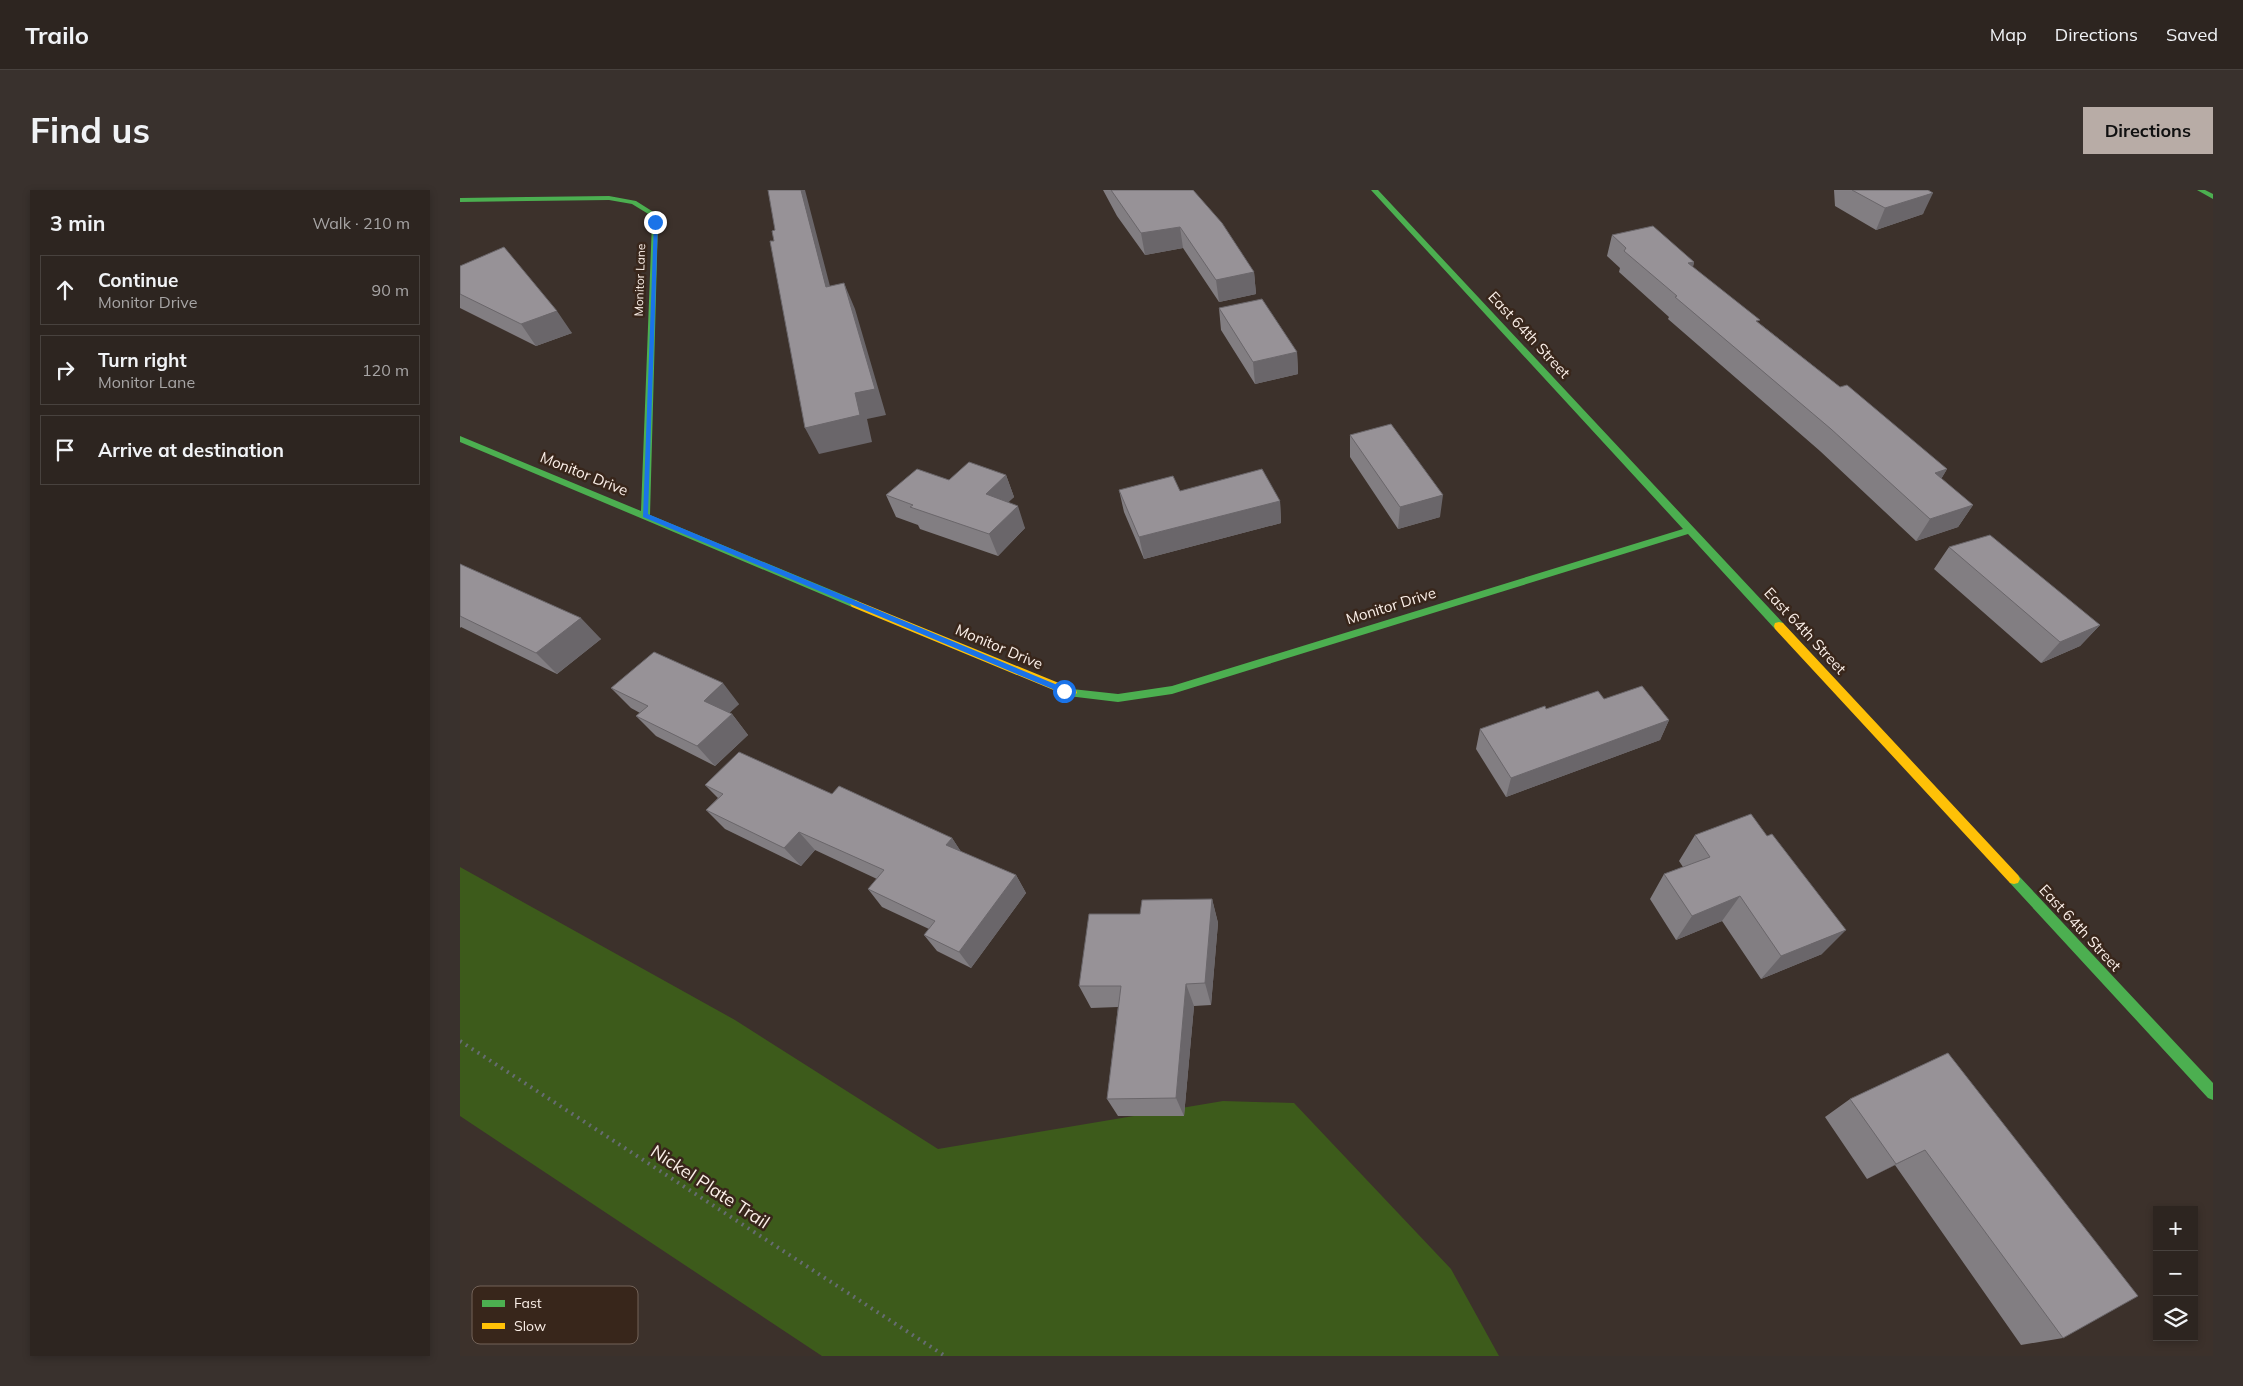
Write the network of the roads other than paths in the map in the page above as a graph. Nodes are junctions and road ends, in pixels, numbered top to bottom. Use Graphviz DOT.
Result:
graph roads {
  1 [pos="1374,190"];
  2 [pos="2200,190"];
  3 [pos="2213,196"];
  4 [pos="460,200"];
  5 [pos="460,439"];
  6 [pos="645,516"];
  7 [pos="1690,530"];
  8 [pos="2213,1093"];
  1 -- 7 [label="street, East 64th Street"];
  2 -- 3 [label="street"];
  4 -- 6 [label="street, Monitor Lane"];
  5 -- 6 [label="street, Monitor Drive"];
  6 -- 7 [label="street, Monitor Drive"];
  7 -- 8 [label="street, East 64th Street"];
}
